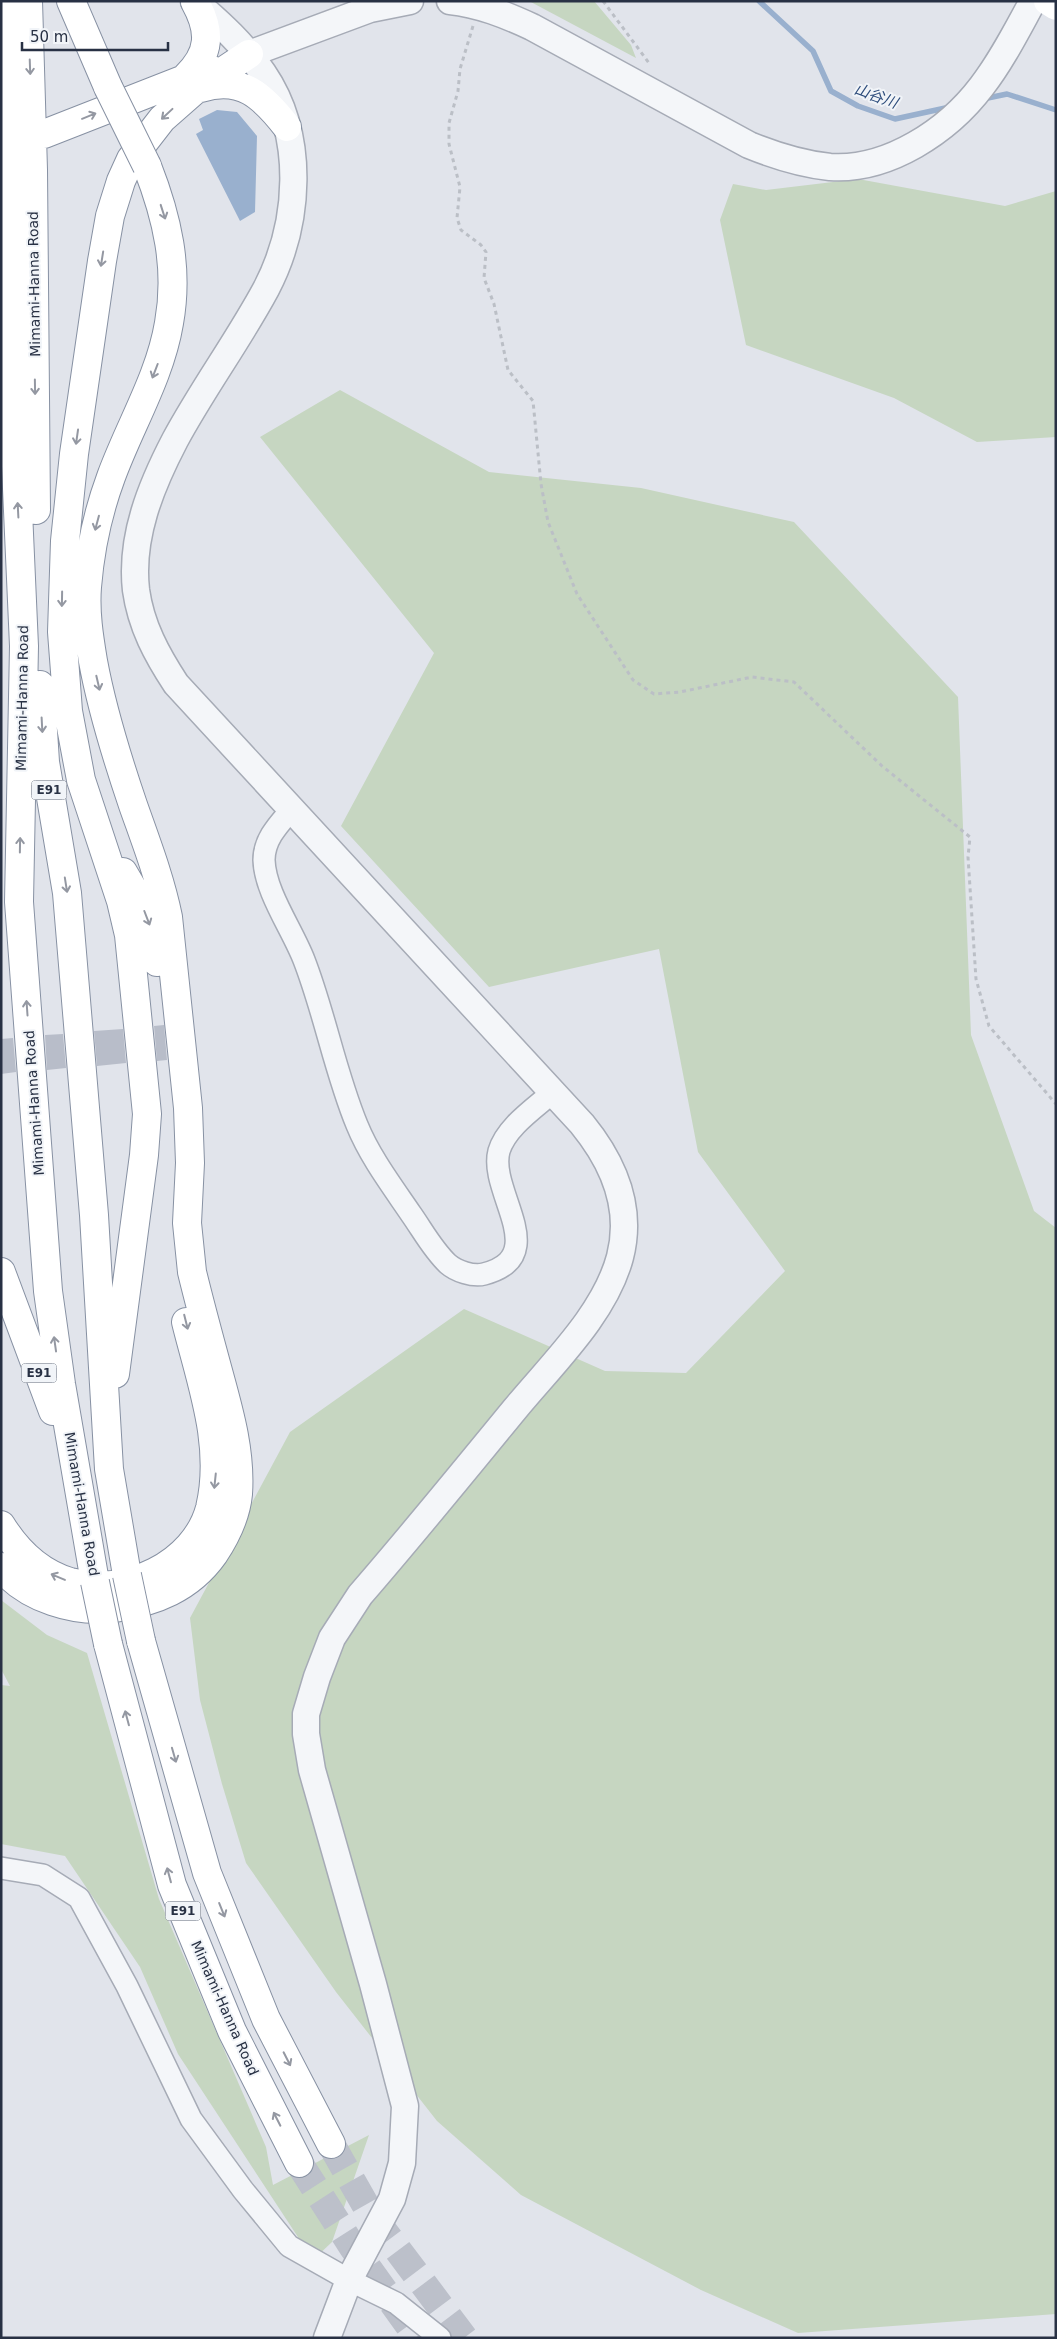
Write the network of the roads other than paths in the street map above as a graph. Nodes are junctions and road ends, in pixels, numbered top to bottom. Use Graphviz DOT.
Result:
graph roads {
  1 [pos="7,1"];
  2 [pos="28,1"];
  3 [pos="72,1"];
  4 [pos="410,1"];
  5 [pos="450,1"];
  6 [pos="1033,1"];
  7 [pos="1048,1"];
  8 [pos="195,2"];
  9 [pos="1056,6"];
  10 [pos="249,54"];
  11 [pos="191,84"];
  12 [pos="287,127"];
  13 [pos="44,134"];
  14 [pos="6,241"];
  15 [pos="1,361"];
  16 [pos="81,780"];
  17 [pos="291,810"];
  18 [pos="553,1092"];
  19 [pos="1,1272"];
  20 [pos="109,1469"];
  21 [pos="77,1475"];
  22 [pos="1,1525"];
  23 [pos="1,1567"];
  24 [pos="1,1868"];
  25 [pos="330,2144"];
  26 [pos="300,2163"];
  27 [pos="349,2280"];
  28 [pos="327,2338"];
  29 [pos="440,2338"];
  1 -- 14 [label="main road, Mimami-Hanna Road / E91"];
  2 -- 20 [label="main road, Mimami-Hanna Road / E91, one-way"];
  3 -- 23 [label="main road, one-way, bridge"];
  4 -- 10 [label="street"];
  5 -- 6 [label="street"];
  7 -- 9 [label="main road"];
  8 -- 10 [label="street"];
  8 -- 11 [label="main road"];
  10 -- 11 [label="main road"];
  10 -- 12 [label="street"];
  11 -- 12 [label="main road"];
  13 -- 11 [label="main road, one-way"];
  11 -- 16 [label="main road, one-way"];
  12 -- 17 [label="street"];
  14 -- 15 [label="main road"];
  21 -- 14 [label="main road, Mimami-Hanna Road / E91, one-way"];
  16 -- 20 [label="main road"];
  16 -- 22 [label="main road, one-way"];
  17 -- 18 [label="street"];
  17 -- 18 [label="street"];
  18 -- 27 [label="street"];
  19 -- 21 [label="main road, E91"];
  20 -- 25 [label="main road, Mimami-Hanna Road / E91, one-way, bridge"];
  26 -- 21 [label="main road, Mimami-Hanna Road / E91, one-way, bridge"];
  24 -- 27 [label="street"];
  27 -- 28 [label="street"];
  27 -- 29 [label="street"];
}
